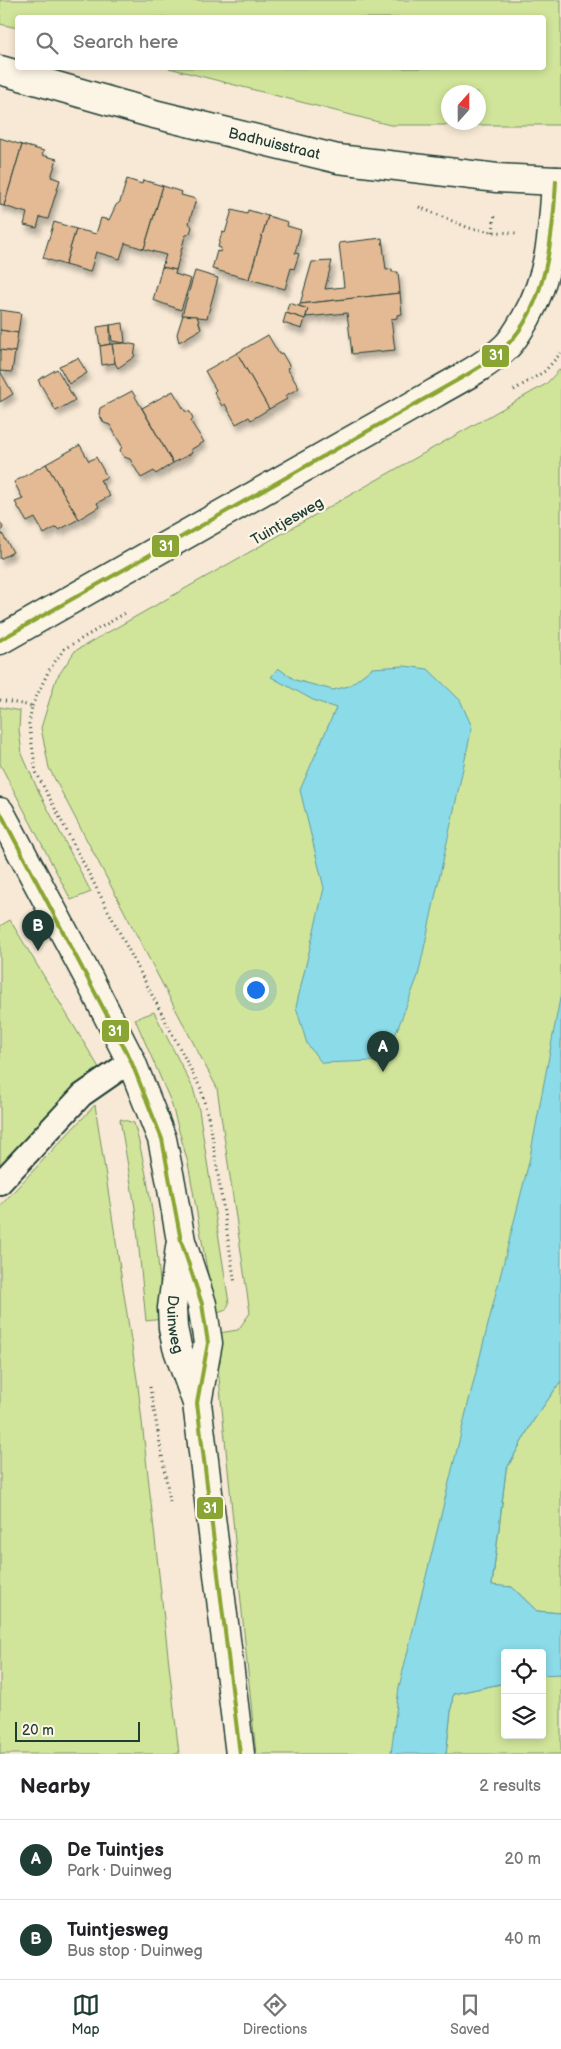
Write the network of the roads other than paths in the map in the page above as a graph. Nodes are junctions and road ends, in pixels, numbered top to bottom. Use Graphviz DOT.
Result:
graph roads {
  1 [pos="0,70"];
  2 [pos="558,181"];
  3 [pos="0,640"];
  4 [pos="0,812"];
  5 [pos="131,1061"];
  6 [pos="0,1182"];
  7 [pos="240,1754"];
  1 -- 2 [label="street, Badhuisstraat"];
  2 -- 3 [label="street"];
  4 -- 5 [label="street, Duinweg"];
  5 -- 6 [label="lane"];
  5 -- 7 [label="street, Duinweg"];
}
